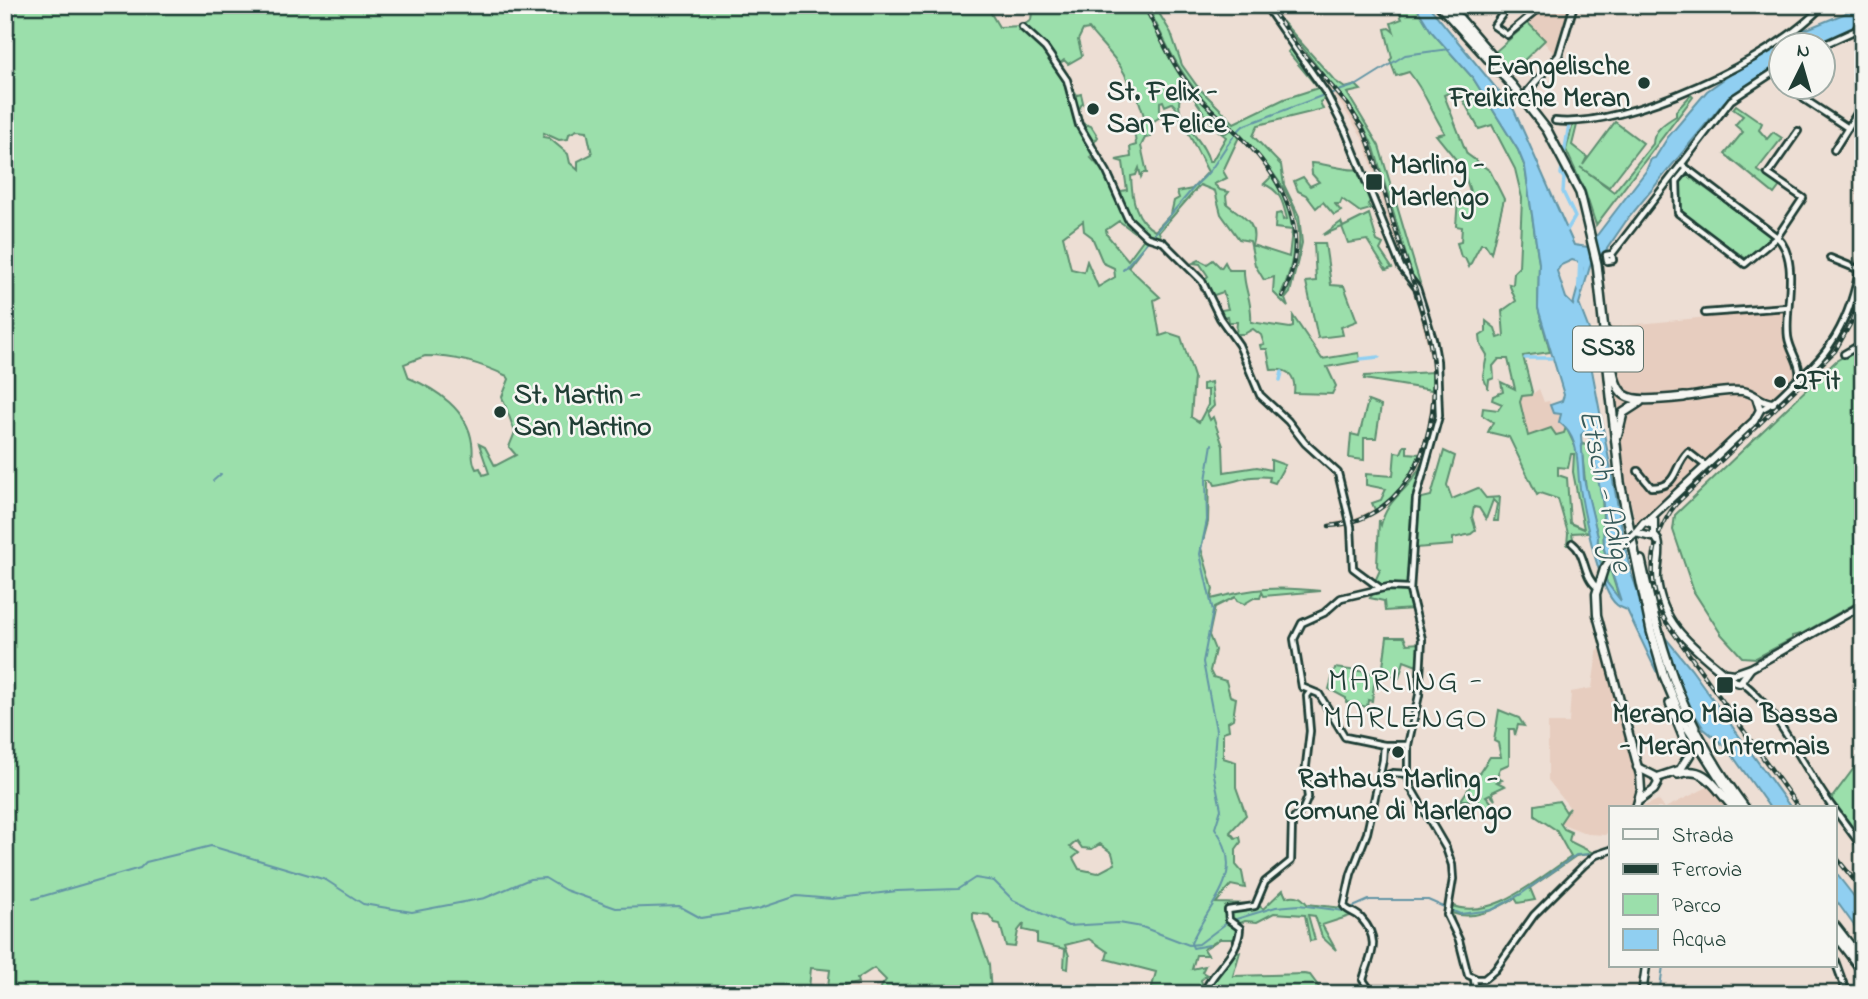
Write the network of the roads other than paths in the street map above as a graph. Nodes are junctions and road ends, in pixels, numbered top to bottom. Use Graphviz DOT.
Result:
graph roads {
  1 [pos="1265,5"];
  2 [pos="1439,5"];
  3 [pos="1448,5"];
  4 [pos="1493,5"];
  5 [pos="1526,5"];
  6 [pos="1543,5"];
  7 [pos="1574,5"];
  8 [pos="1823,5"];
  9 [pos="1860,5"];
  10 [pos="1520,6"];
  11 [pos="1505,7"];
  12 [pos="1863,17"];
  13 [pos="1528,18"];
  14 [pos="1022,27"];
  15 [pos="1860,27"];
  16 [pos="1836,39"];
  17 [pos="1863,54"];
  18 [pos="1766,77"];
  19 [pos="1528,91"];
  20 [pos="1809,102"];
  21 [pos="1863,104"];
  22 [pos="1551,126"];
  23 [pos="1848,128"];
  24 [pos="1798,131"];
  25 [pos="1835,150"];
  26 [pos="1681,164"];
  27 [pos="1686,170"];
  28 [pos="1777,237"];
  29 [pos="1863,245"];
  30 [pos="1612,254"];
  31 [pos="1830,258"];
  32 [pos="1599,263"];
  33 [pos="1861,271"];
  34 [pos="1788,307"];
  35 [pos="1705,313"];
  36 [pos="1606,331"];
  37 [pos="1863,343"];
  38 [pos="1844,354"];
  39 [pos="1810,368"];
  40 [pos="1800,369"];
  41 [pos="1799,379"];
  42 [pos="1684,397"];
  43 [pos="1756,397"];
  44 [pos="1644,401"];
  45 [pos="1773,403"];
  46 [pos="1760,410"];
  47 [pos="1754,421"];
  48 [pos="1618,434"];
  49 [pos="1706,466"];
  50 [pos="1638,471"];
  51 [pos="1647,532"];
  52 [pos="1572,543"];
  53 [pos="1410,588"];
  54 [pos="1598,588"];
  55 [pos="1380,589"];
  56 [pos="1863,606"];
  57 [pos="1664,676"];
  58 [pos="1738,677"];
  59 [pos="1310,692"];
  60 [pos="1384,745"];
  61 [pos="1408,745"];
  62 [pos="1637,767"];
  63 [pos="1408,774"];
  64 [pos="1647,774"];
  65 [pos="1380,778"];
  66 [pos="1657,780"];
  67 [pos="1641,783"];
  68 [pos="1649,792"];
  69 [pos="1637,805"];
  70 [pos="1734,806"];
  71 [pos="1735,806"];
  72 [pos="1744,806"];
  73 [pos="1832,806"];
  74 [pos="1836,812"];
  75 [pos="1863,848"];
  76 [pos="1609,851"];
  77 [pos="1836,927"];
  78 [pos="1836,937"];
  79 [pos="1863,962"];
  80 [pos="1836,964"];
  81 [pos="1646,968"];
  82 [pos="1863,972"];
  83 [pos="1475,979"];
  84 [pos="1203,994"];
  85 [pos="1373,994"];
  86 [pos="1476,994"];
  87 [pos="1642,994"];
  88 [pos="1847,994"];
  1 -- 53 [label="street"];
  2 -- 22 [label="highway, SS38"];
  3 -- 22 [label="highway, SS38"];
  4 -- 11 [label="street"];
  5 -- 10 [label="street"];
  6 -- 13 [label="street"];
  7 -- 19 [label="street"];
  8 -- 22 [label="street"];
  9 -- 12 [label="street"];
  10 -- 11 [label="street"];
  10 -- 13 [label="street"];
  11 -- 13 [label="street"];
  14 -- 55 [label="street, bridge"];
  15 -- 16 [label="street"];
  15 -- 17 [label="street"];
  18 -- 26 [label="street"];
  20 -- 23 [label="street"];
  21 -- 23 [label="street"];
  22 -- 32 [label="highway, SS38"];
  22 -- 32 [label="highway, SS38"];
  23 -- 25 [label="street"];
  24 -- 28 [label="street"];
  26 -- 27 [label="street"];
  26 -- 30 [label="street"];
  27 -- 28 [label="street"];
  27 -- 28 [label="street"];
  28 -- 34 [label="street"];
  29 -- 33 [label="street"];
  31 -- 33 [label="street"];
  32 -- 36 [label="highway, SS38"];
  32 -- 57 [label="highway, SS38"];
  33 -- 39 [label="street"];
  34 -- 35 [label="street"];
  34 -- 40 [label="street"];
  36 -- 44 [label="highway"];
  36 -- 48 [label="highway, SS38"];
  37 -- 38 [label="street"];
  39 -- 40 [label="street"];
  39 -- 41 [label="street"];
  40 -- 41 [label="street"];
  41 -- 45 [label="street"];
  42 -- 43 [label="main road"];
  42 -- 44 [label="highway"];
  43 -- 45 [label="main road"];
  43 -- 46 [label="main road"];
  44 -- 48 [label="highway"];
  45 -- 46 [label="street"];
  45 -- 47 [label="main road"];
  46 -- 47 [label="main road"];
  47 -- 49 [label="main road"];
  48 -- 72 [label="highway, SS38"];
  49 -- 50 [label="street"];
  49 -- 51 [label="main road"];
  51 -- 54 [label="main road, bridge"];
  51 -- 58 [label="main road"];
  52 -- 54 [label="street"];
  53 -- 55 [label="street"];
  53 -- 61 [label="street"];
  54 -- 62 [label="main road"];
  55 -- 59 [label="street"];
  56 -- 58 [label="main road"];
  57 -- 66 [label="highway"];
  57 -- 71 [label="highway, SS38"];
  58 -- 73 [label="street"];
  59 -- 60 [label="street"];
  59 -- 84 [label="street"];
  60 -- 61 [label="street"];
  60 -- 65 [label="street"];
  61 -- 63 [label="street"];
  62 -- 64 [label="main road"];
  62 -- 67 [label="main road"];
  63 -- 65 [label="street"];
  63 -- 83 [label="street"];
  64 -- 66 [label="main road"];
  64 -- 67 [label="main road"];
  65 -- 85 [label="street"];
  66 -- 68 [label="main road"];
  66 -- 70 [label="highway"];
  67 -- 68 [label="main road"];
  67 -- 69 [label="main road"];
  68 -- 69 [label="main road"];
  74 -- 75 [label="street"];
  76 -- 83 [label="street"];
  77 -- 79 [label="highway"];
  78 -- 82 [label="highway"];
  80 -- 88 [label="street"];
  81 -- 87 [label="main road"];
  83 -- 86 [label="street"];
}
